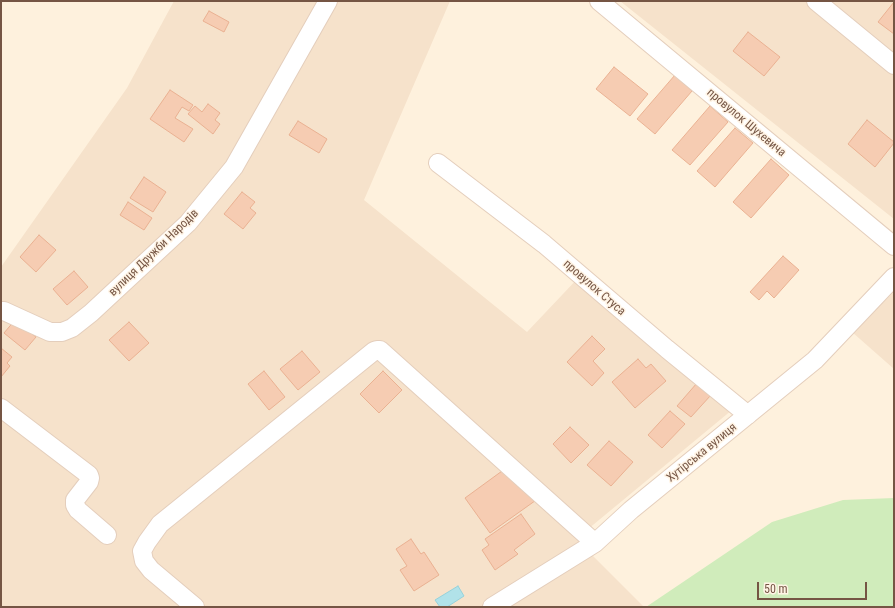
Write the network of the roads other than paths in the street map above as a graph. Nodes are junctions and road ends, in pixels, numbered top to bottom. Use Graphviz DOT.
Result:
graph roads {
  1 [pos="328,1"];
  2 [pos="599,1"];
  3 [pos="816,1"];
  4 [pos="894,64"];
  5 [pos="438,163"];
  6 [pos="894,246"];
  7 [pos="894,276"];
  8 [pos="1,311"];
  9 [pos="1,408"];
  10 [pos="748,415"];
  11 [pos="107,535"];
  12 [pos="595,542"];
  13 [pos="195,607"];
  14 [pos="492,607"];
  1 -- 8 [label="street, вулиця Дружби Народів"];
  2 -- 6 [label="street, провулок Шухевича"];
  3 -- 4 [label="street"];
  5 -- 10 [label="street, провулок Стуса"];
  7 -- 10 [label="street, Хутірська вулиця"];
  9 -- 11 [label="street"];
  10 -- 12 [label="street, Хутірська вулиця"];
  12 -- 13 [label="street"];
  12 -- 14 [label="street, Хутірська вулиця"];
}
